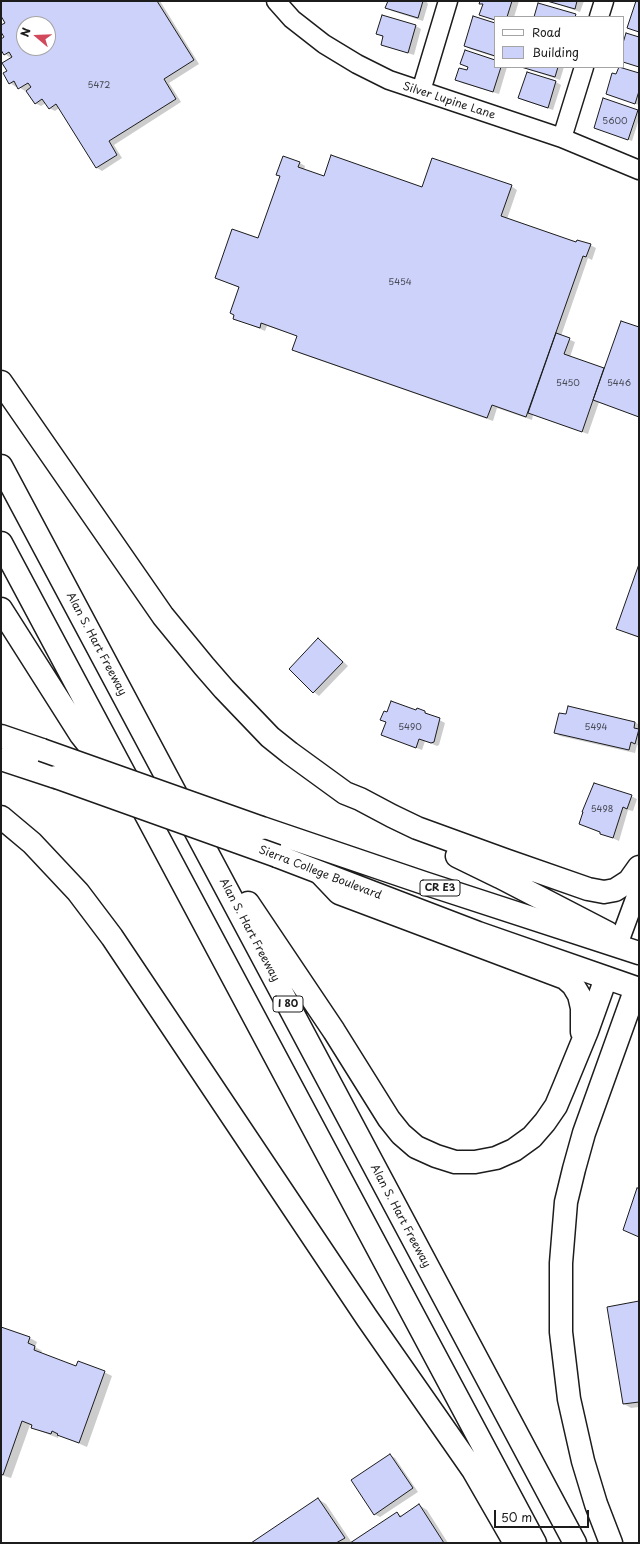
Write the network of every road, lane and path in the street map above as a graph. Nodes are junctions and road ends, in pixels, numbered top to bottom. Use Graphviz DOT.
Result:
graph roads {
  1 [pos="276,1"];
  2 [pos="448,1"];
  3 [pos="604,1"];
  4 [pos="599,16"];
  5 [pos="584,68"];
  6 [pos="421,91"];
  7 [pos="562,138"];
  8 [pos="639,170"];
  9 [pos="1,382"];
  10 [pos="1,466"];
  11 [pos="1,543"];
  12 [pos="1,609"];
  13 [pos="1,736"];
  14 [pos="1,759"];
  15 [pos="345,793"];
  16 [pos="179,799"];
  17 [pos="1,817"];
  18 [pos="152,826"];
  19 [pos="639,867"];
  20 [pos="320,873"];
  21 [pos="639,888"];
  22 [pos="618,946"];
  23 [pos="639,952"];
  24 [pos="606,978"];
  25 [pos="638,986"];
  26 [pos="581,1047"];
  27 [pos="515,1543"];
  28 [pos="535,1543"];
  29 [pos="574,1543"];
  30 [pos="611,1543"];
  1 -- 6 [label="street, Silver Lupine Lane"];
  2 -- 6 [label="street"];
  3 -- 4 [label="street"];
  5 -- 7 [label="street"];
  6 -- 7 [label="street, Silver Lupine Lane"];
  7 -- 8 [label="street, Silver Lupine Lane"];
  9 -- 15 [label="main road"];
  10 -- 16 [label="main road, Alan S. Hart Freeway / I 80"];
  11 -- 18 [label="main road"];
  12 -- 18 [label="main road"];
  13 -- 22 [label="main road, Sierra College Boulevard / CR E3, bridge"];
  14 -- 20 [label="main road, Sierra College Boulevard / CR E3, bridge"];
  15 -- 19 [label="main road"];
  15 -- 22 [label="main road"];
  16 -- 26 [label="main road"];
  16 -- 29 [label="main road, Alan S. Hart Freeway / I 80"];
  17 -- 27 [label="main road"];
  18 -- 28 [label="main road"];
  20 -- 24 [label="main road, Sierra College Boulevard / CR E3"];
  20 -- 26 [label="main road"];
  21 -- 22 [label="street"];
  22 -- 23 [label="main road, Sierra College Boulevard / CR E3"];
  22 -- 24 [label="main road"];
  24 -- 25 [label="main road, Sierra College Boulevard / CR E3"];
  24 -- 26 [label="main road"];
  25 -- 30 [label="main road"];
}
